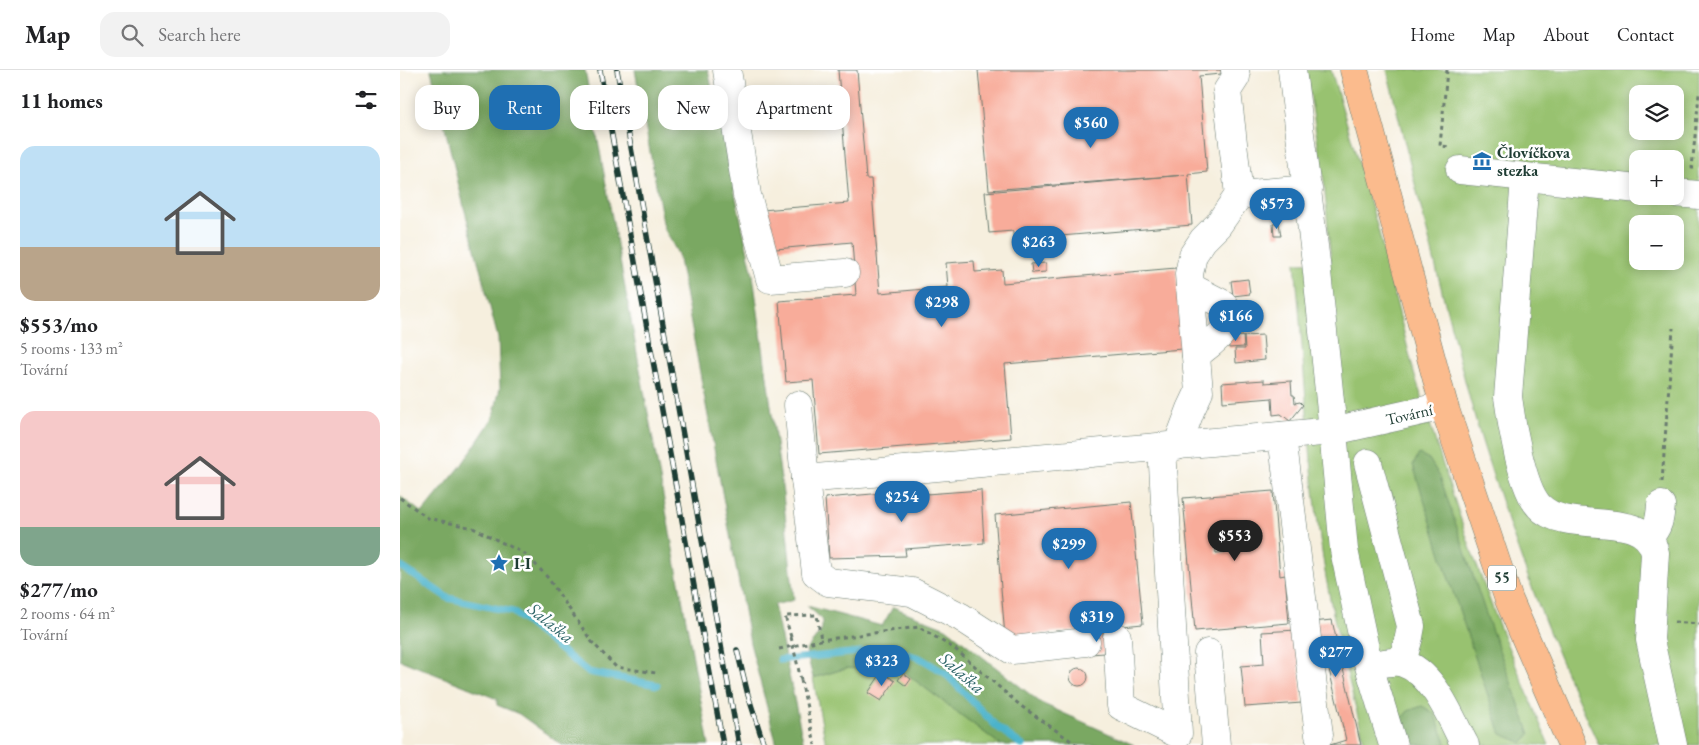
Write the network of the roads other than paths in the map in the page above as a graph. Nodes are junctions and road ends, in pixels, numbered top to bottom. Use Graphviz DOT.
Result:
graph roads {
  1 [pos="727,70"];
  2 [pos="1235,70"];
  3 [pos="1292,70"];
  4 [pos="1354,70"];
  5 [pos="1458,159"];
  6 [pos="1526,178"];
  7 [pos="1629,188"];
  8 [pos="1308,189"];
  9 [pos="1684,194"];
  10 [pos="1239,195"];
  11 [pos="1699,195"];
  12 [pos="845,272"];
  13 [pos="798,405"];
  14 [pos="1444,406"];
  15 [pos="1333,431"];
  16 [pos="1282,436"];
  17 [pos="1170,446"];
  18 [pos="1368,463"];
  19 [pos="805,479"];
  20 [pos="1661,505"];
  21 [pos="1649,537"];
  22 [pos="1117,637"];
  23 [pos="1086,642"];
  24 [pos="1208,653"];
  25 [pos="1402,662"];
  26 [pos="1368,663"];
  27 [pos="1319,735"];
  28 [pos="1190,739"];
  29 [pos="1216,745"];
  30 [pos="1393,745"];
  31 [pos="1465,745"];
  32 [pos="1572,745"];
  33 [pos="1673,745"];
  1 -- 12 [label="street"];
  2 -- 10 [label="street"];
  3 -- 8 [label="street"];
  4 -- 14 [label="main road, 55"];
  5 -- 6 [label="street"];
  6 -- 7 [label="street"];
  6 -- 21 [label="street"];
  8 -- 10 [label="street"];
  8 -- 15 [label="street"];
  9 -- 11 [label="street"];
  10 -- 17 [label="street"];
  13 -- 19 [label="street"];
  14 -- 15 [label="street, Tovární"];
  14 -- 32 [label="main road, Tovární / 55"];
  15 -- 16 [label="street, Tovární"];
  15 -- 26 [label="street"];
  16 -- 17 [label="street, Tovární"];
  16 -- 27 [label="street"];
  17 -- 19 [label="street, Tovární"];
  17 -- 28 [label="street"];
  18 -- 25 [label="street"];
  19 -- 23 [label="street"];
  20 -- 21 [label="street"];
  21 -- 33 [label="street"];
  22 -- 28 [label="street"];
  24 -- 29 [label="street"];
  25 -- 26 [label="street"];
  25 -- 31 [label="street"];
  26 -- 30 [label="street"];
}
